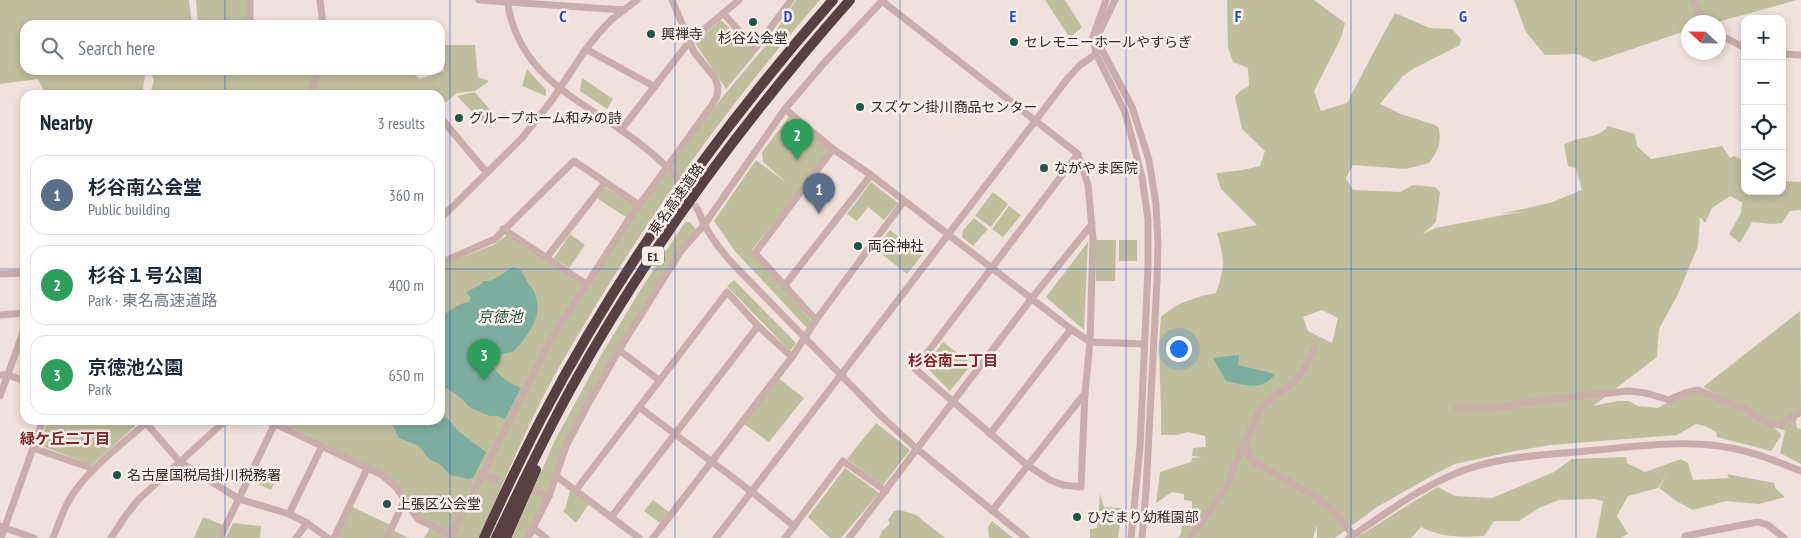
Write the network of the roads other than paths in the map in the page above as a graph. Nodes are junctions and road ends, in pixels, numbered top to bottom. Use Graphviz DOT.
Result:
graph roads {
  1 [pos="250,0"];
  2 [pos="320,0"];
  3 [pos="479,0"];
  4 [pos="637,0"];
  5 [pos="672,0"];
  6 [pos="739,0"];
  7 [pos="791,0"];
  8 [pos="833,0"];
  9 [pos="850,0"];
  10 [pos="1106,0"];
  11 [pos="1115,0"];
  12 [pos="1692,0"];
  13 [pos="507,1"];
  14 [pos="882,1"];
  15 [pos="624,10"];
  16 [pos="724,14"];
  17 [pos="1702,15"];
  18 [pos="250,20"];
  19 [pos="323,20"];
  20 [pos="1726,38"];
  21 [pos="689,42"];
  22 [pos="1741,46"];
  23 [pos="586,49"];
  24 [pos="1096,54"];
  25 [pos="1786,54"];
  26 [pos="1801,55"];
  27 [pos="316,75"];
  28 [pos="654,87"];
  29 [pos="560,89"];
  30 [pos="311,90"];
  31 [pos="785,109"];
  32 [pos="1035,120"];
  33 [pos="445,123"];
  34 [pos="621,130"];
  35 [pos="833,149"];
  36 [pos="1078,154"];
  37 [pos="668,167"];
  38 [pos="487,173"];
  39 [pos="871,175"];
  40 [pos="679,179"];
  41 [pos="605,183"];
  42 [pos="904,201"];
  43 [pos="639,205"];
  44 [pos="698,210"];
  45 [pos="445,214"];
  46 [pos="1092,224"];
  47 [pos="704,225"];
  48 [pos="503,229"];
  49 [pos="948,234"];
  50 [pos="547,257"];
  51 [pos="445,261"];
  52 [pos="992,268"];
  53 [pos="20,273"];
  54 [pos="0,274"];
  55 [pos="586,284"];
  56 [pos="785,285"];
  57 [pos="1032,298"];
  58 [pos="20,313"];
  59 [pos="0,315"];
  60 [pos="816,320"];
  61 [pos="758,326"];
  62 [pos="1071,329"];
  63 [pos="805,337"];
  64 [pos="20,338"];
  65 [pos="1090,342"];
  66 [pos="1144,344"];
  67 [pos="1315,348"];
  68 [pos="619,350"];
  69 [pos="792,358"];
  70 [pos="4,375"];
  71 [pos="841,376"];
  72 [pos="20,379"];
  73 [pos="659,380"];
  74 [pos="575,382"];
  75 [pos="1085,392"];
  76 [pos="0,396"];
  77 [pos="952,402"];
  78 [pos="639,407"];
  79 [pos="1457,408"];
  80 [pos="1801,412"];
  81 [pos="41,425"];
  82 [pos="144,425"];
  83 [pos="149,425"];
  84 [pos="221,425"];
  85 [pos="274,425"];
  86 [pos="281,425"];
  87 [pos="990,434"];
  88 [pos="675,435"];
  89 [pos="1244,443"];
  90 [pos="322,446"];
  91 [pos="33,448"];
  92 [pos="917,449"];
  93 [pos="180,462"];
  94 [pos="711,462"];
  95 [pos="1027,465"];
  96 [pos="368,468"];
  97 [pos="94,469"];
  98 [pos="1801,471"];
  99 [pos="482,474"];
  100 [pos="556,476"];
  101 [pos="497,479"];
  102 [pos="576,490"];
  103 [pos="533,491"];
  104 [pos="752,492"];
  105 [pos="886,492"];
  106 [pos="549,496"];
  107 [pos="240,499"];
  108 [pos="404,501"];
  109 [pos="992,511"];
  110 [pos="289,514"];
  111 [pos="612,516"];
  112 [pos="307,523"];
  113 [pos="794,526"];
  114 [pos="2,527"];
  115 [pos="533,528"];
  116 [pos="451,537"];
  117 [pos="1351,537"];
  118 [pos="1,538"];
  119 [pos="34,538"];
  120 [pos="53,538"];
  121 [pos="111,538"];
  122 [pos="220,538"];
  123 [pos="296,538"];
  124 [pos="328,538"];
  125 [pos="334,538"];
  126 [pos="387,538"];
  127 [pos="484,538"];
  128 [pos="496,538"];
  129 [pos="506,538"];
  130 [pos="528,538"];
  131 [pos="546,538"];
  132 [pos="639,538"];
  133 [pos="653,538"];
  134 [pos="716,538"];
  135 [pos="785,538"];
  136 [pos="849,538"];
  137 [pos="1026,538"];
  138 [pos="1131,538"];
  139 [pos="1142,538"];
  140 [pos="1190,538"];
  141 [pos="1686,538"];
  142 [pos="1784,538"];
  1 -- 18 [label="street"];
  2 -- 19 [label="street"];
  3 -- 13 [label="street"];
  4 -- 15 [label="street"];
  5 -- 21 [label="street"];
  6 -- 16 [label="street"];
  7 -- 16 [label="street"];
  8 -- 127 [label="highway, 東名高速道路 / E1"];
  9 -- 74 [label="highway, 東名高速道路 / E1"];
  10 -- 24 [label="street"];
  11 -- 139 [label="street"];
  12 -- 17 [label="street"];
  13 -- 15 [label="street"];
  13 -- 29 [label="street"];
  14 -- 31 [label="street"];
  14 -- 32 [label="street"];
  15 -- 23 [label="street"];
  16 -- 21 [label="street"];
  20 -- 22 [label="street"];
  21 -- 28 [label="street"];
  21 -- 37 [label="street"];
  23 -- 28 [label="street"];
  23 -- 29 [label="street"];
  24 -- 32 [label="street"];
  24 -- 66 [label="street"];
  25 -- 26 [label="street"];
  27 -- 30 [label="street"];
  28 -- 34 [label="street"];
  29 -- 34 [label="street"];
  29 -- 38 [label="street"];
  31 -- 35 [label="street"];
  31 -- 47 [label="street"];
  32 -- 36 [label="street"];
  32 -- 49 [label="street"];
  33 -- 38 [label="street"];
  34 -- 37 [label="street"];
  35 -- 39 [label="street"];
  35 -- 56 [label="street"];
  36 -- 46 [label="street"];
  36 -- 52 [label="street"];
  37 -- 40 [label="street"];
  37 -- 43 [label="street"];
  38 -- 45 [label="street"];
  39 -- 42 [label="street"];
  39 -- 56 [label="street"];
  41 -- 43 [label="street"];
  41 -- 48 [label="street"];
  41 -- 50 [label="street"];
  42 -- 49 [label="street"];
  42 -- 60 [label="street"];
  43 -- 55 [label="street"];
  44 -- 47 [label="street"];
  46 -- 57 [label="street"];
  46 -- 65 [label="street"];
  47 -- 63 [label="street"];
  47 -- 68 [label="street"];
  48 -- 50 [label="street"];
  48 -- 51 [label="street"];
  49 -- 52 [label="street"];
  49 -- 71 [label="street"];
  50 -- 55 [label="street"];
  52 -- 57 [label="street"];
  52 -- 77 [label="street"];
  53 -- 54 [label="street"];
  55 -- 99 [label="street"];
  56 -- 60 [label="street"];
  57 -- 62 [label="street"];
  57 -- 77 [label="street"];
  58 -- 59 [label="street"];
  60 -- 63 [label="street"];
  61 -- 69 [label="street"];
  61 -- 73 [label="street"];
  61 -- 88 [label="street"];
  62 -- 65 [label="street"];
  62 -- 87 [label="street"];
  63 -- 69 [label="street"];
  63 -- 71 [label="street"];
  64 -- 70 [label="street"];
  65 -- 66 [label="street"];
  65 -- 75 [label="street"];
  66 -- 138 [label="street"];
  67 -- 89 [label="street"];
  68 -- 73 [label="street"];
  68 -- 100 [label="street"];
  69 -- 94 [label="street"];
  70 -- 72 [label="street"];
  70 -- 76 [label="street"];
  71 -- 92 [label="street"];
  71 -- 104 [label="street"];
  73 -- 78 [label="street"];
  74 -- 128 [label="highway, 東名高速道路 / E1"];
  74 -- 129 [label="highway"];
  75 -- 95 [label="street"];
  75 -- 95 [label="street"];
  77 -- 87 [label="street"];
  77 -- 92 [label="street"];
  78 -- 88 [label="street"];
  78 -- 102 [label="street"];
  79 -- 80 [label="street"];
  81 -- 91 [label="street"];
  82 -- 97 [label="street"];
  83 -- 93 [label="street"];
  84 -- 93 [label="street"];
  85 -- 107 [label="street"];
  86 -- 90 [label="street"];
  87 -- 95 [label="street"];
  88 -- 94 [label="street"];
  88 -- 111 [label="street"];
  89 -- 117 [label="street"];
  89 -- 140 [label="street"];
  90 -- 96 [label="street"];
  90 -- 110 [label="street"];
  91 -- 97 [label="street"];
  91 -- 114 [label="street"];
  92 -- 105 [label="street"];
  92 -- 109 [label="street"];
  93 -- 107 [label="street"];
  93 -- 121 [label="street"];
  94 -- 104 [label="street"];
  94 -- 133 [label="street"];
  95 -- 109 [label="street"];
  96 -- 108 [label="street"];
  96 -- 125 [label="street"];
  97 -- 120 [label="street"];
  98 -- 117 [label="street"];
  99 -- 101 [label="street"];
  99 -- 116 [label="street"];
  100 -- 102 [label="street"];
  100 -- 106 [label="street"];
  102 -- 111 [label="street"];
  103 -- 106 [label="street"];
  104 -- 113 [label="street"];
  104 -- 134 [label="street"];
  105 -- 113 [label="street"];
  105 -- 136 [label="street"];
  106 -- 115 [label="street"];
  107 -- 110 [label="street"];
  107 -- 122 [label="street"];
  108 -- 116 [label="street"];
  108 -- 126 [label="street"];
  109 -- 137 [label="street"];
  110 -- 112 [label="street"];
  111 -- 132 [label="street"];
  112 -- 123 [label="street"];
  112 -- 124 [label="street"];
  113 -- 135 [label="street"];
  114 -- 118 [label="street"];
  114 -- 119 [label="street"];
  115 -- 130 [label="street"];
  115 -- 131 [label="street"];
  141 -- 142 [label="street"];
}
